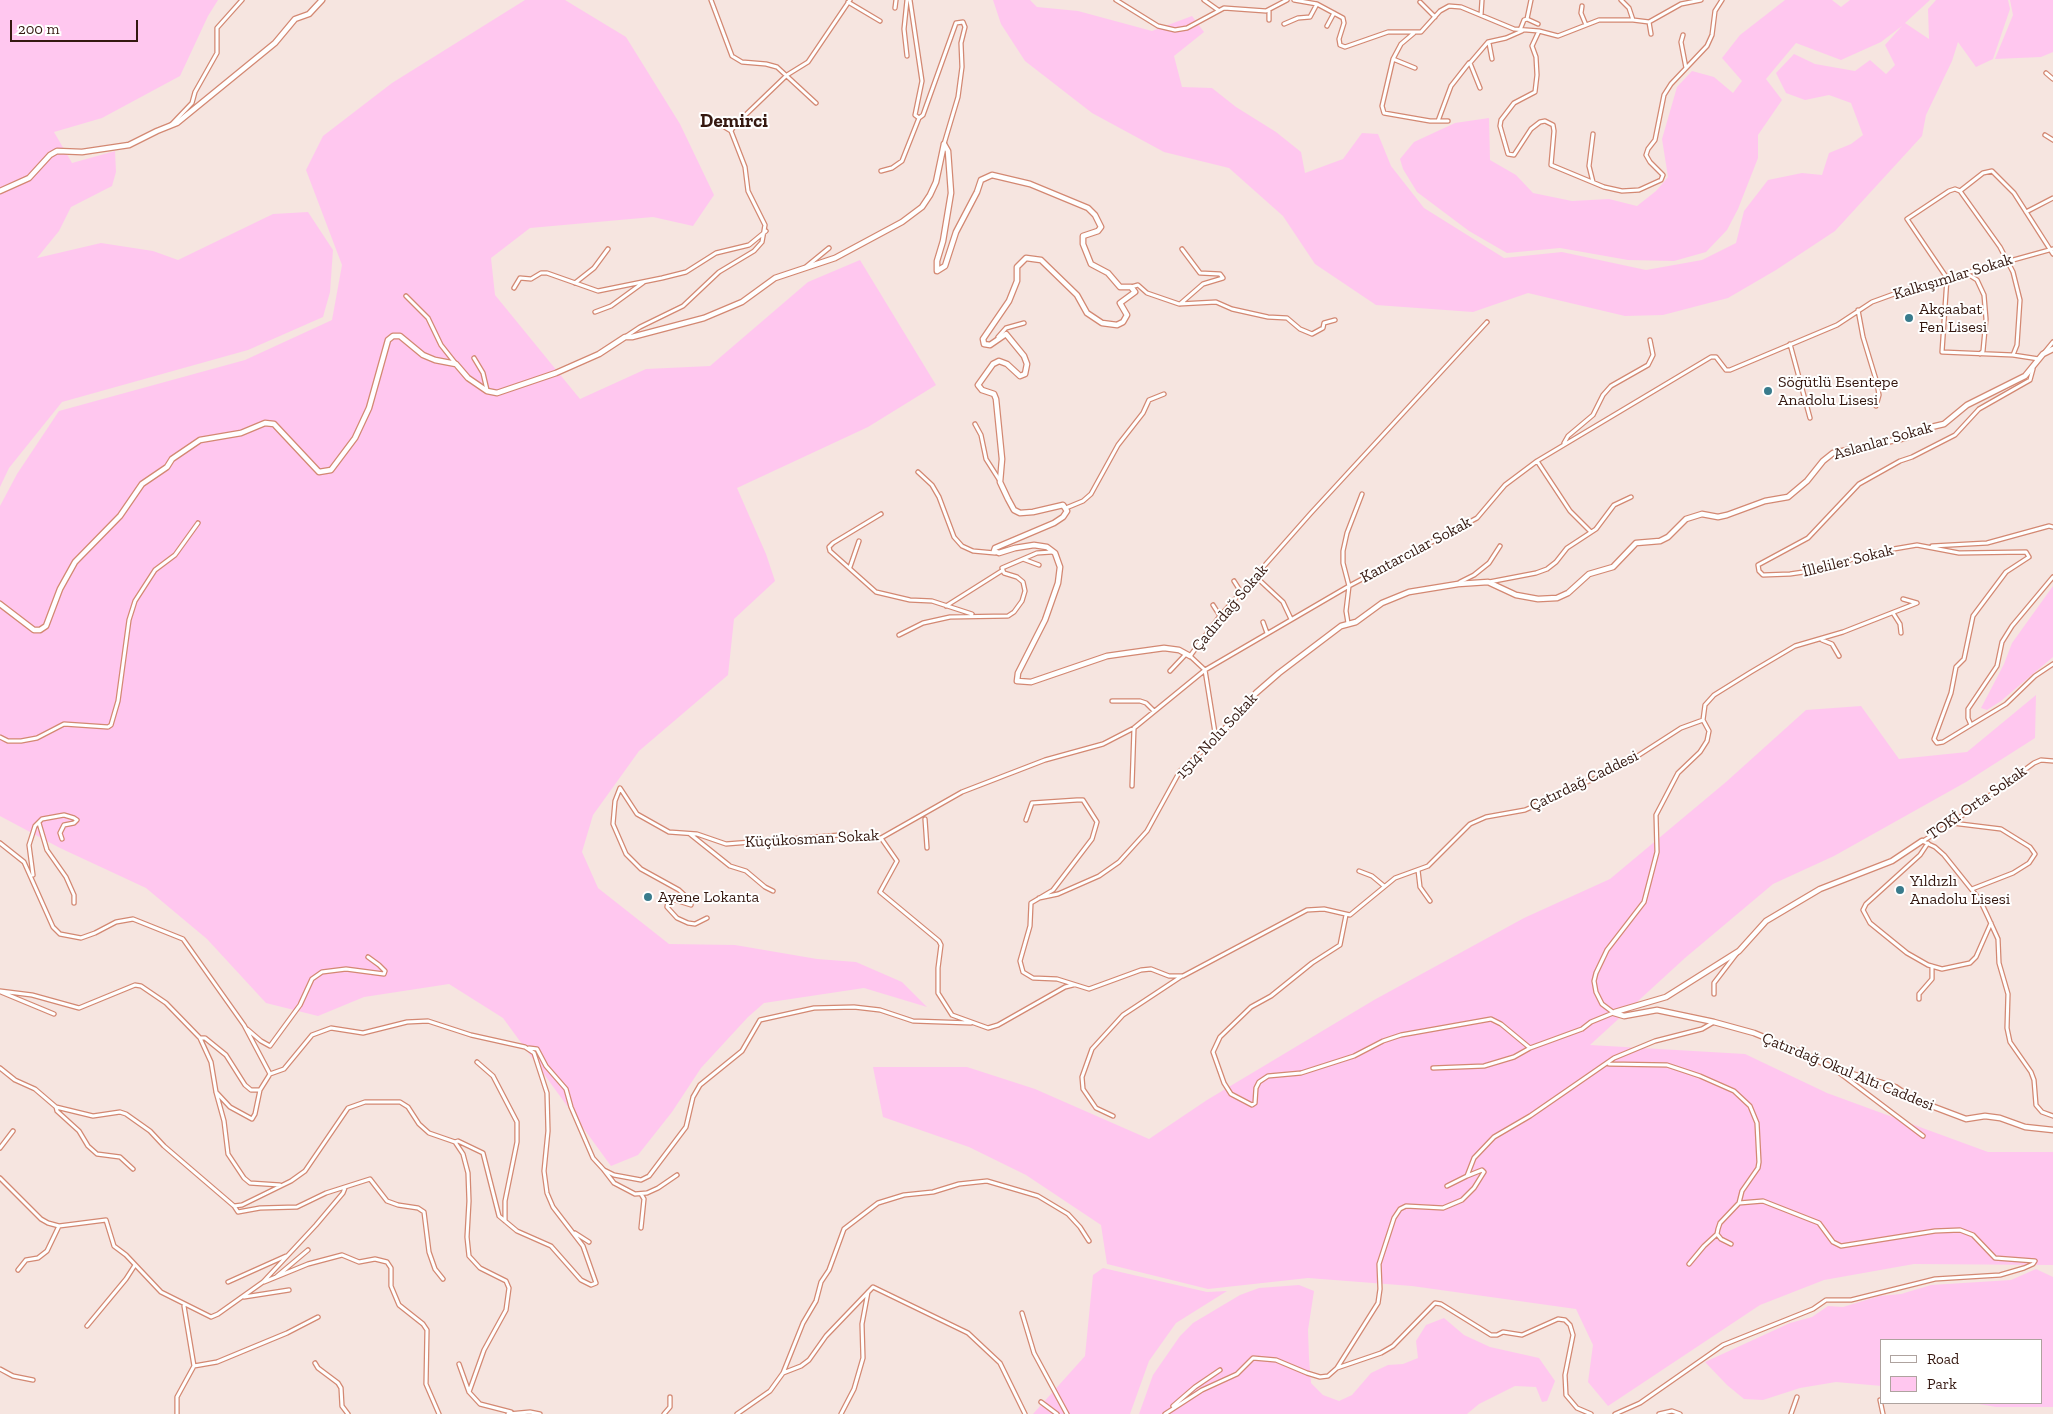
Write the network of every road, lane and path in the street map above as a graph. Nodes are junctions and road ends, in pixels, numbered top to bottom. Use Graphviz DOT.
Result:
graph roads {
  1 [pos="242,0"];
  2 [pos="322,0"];
  3 [pos="711,0"];
  4 [pos="896,0"];
  5 [pos="908,0"];
  6 [pos="1116,0"];
  7 [pos="1204,0"];
  8 [pos="1287,0"];
  9 [pos="1294,0"];
  10 [pos="1482,0"];
  11 [pos="1531,0"];
  12 [pos="1621,0"];
  13 [pos="1701,0"];
  14 [pos="1722,0"];
  15 [pos="849,1"];
  16 [pos="1686,1"];
  17 [pos="1420,2"];
  18 [pos="1317,4"];
  19 [pos="1582,6"];
  20 [pos="895,8"];
  21 [pos="1218,10"];
  22 [pos="1270,11"];
  23 [pos="1334,13"];
  24 [pos="1481,15"];
  25 [pos="1435,17"];
  26 [pos="1527,19"];
  27 [pos="1269,20"];
  28 [pos="1633,20"];
  29 [pos="880,21"];
  30 [pos="1649,22"];
  31 [pos="1284,24"];
  32 [pos="1538,24"];
  33 [pos="1586,24"];
  34 [pos="1327,26"];
  35 [pos="1521,30"];
  36 [pos="1539,31"];
  37 [pos="1414,33"];
  38 [pos="1651,34"];
  39 [pos="1684,35"];
  40 [pos="1488,42"];
  41 [pos="906,56"];
  42 [pos="1393,59"];
  43 [pos="1492,59"];
  44 [pos="1470,63"];
  45 [pos="1416,68"];
  46 [pos="1686,68"];
  47 [pos="2046,73"];
  48 [pos="787,75"];
  49 [pos="2053,79"];
  50 [pos="1480,88"];
  51 [pos="816,103"];
  52 [pos="919,118"];
  53 [pos="1438,121"];
  54 [pos="1448,121"];
  55 [pos="716,122"];
  56 [pos="169,127"];
  57 [pos="731,131"];
  58 [pos="1593,134"];
  59 [pos="2045,135"];
  60 [pos="2053,140"];
  61 [pos="944,144"];
  62 [pos="881,171"];
  63 [pos="1593,182"];
  64 [pos="0,191"];
  65 [pos="1960,191"];
  66 [pos="2053,198"];
  67 [pos="2026,212"];
  68 [pos="766,231"];
  69 [pos="608,248"];
  70 [pos="829,248"];
  71 [pos="1182,249"];
  72 [pos="2052,249"];
  73 [pos="2053,254"];
  74 [pos="2008,260"];
  75 [pos="806,267"];
  76 [pos="1965,273"];
  77 [pos="1947,278"];
  78 [pos="644,282"];
  79 [pos="575,283"];
  80 [pos="1131,287"];
  81 [pos="514,288"];
  82 [pos="406,296"];
  83 [pos="1179,304"];
  84 [pos="1858,310"];
  85 [pos="595,312"];
  86 [pos="1335,320"];
  87 [pos="1024,322"];
  88 [pos="1487,322"];
  89 [pos="625,337"];
  90 [pos="998,337"];
  91 [pos="1650,340"];
  92 [pos="2053,342"];
  93 [pos="1790,344"];
  94 [pos="2053,349"];
  95 [pos="1980,354"];
  96 [pos="2043,354"];
  97 [pos="2013,355"];
  98 [pos="474,358"];
  99 [pos="2039,359"];
  100 [pos="456,364"];
  101 [pos="2033,369"];
  102 [pos="487,391"];
  103 [pos="1164,394"];
  104 [pos="1876,406"];
  105 [pos="1810,418"];
  106 [pos="975,424"];
  107 [pos="1564,444"];
  108 [pos="1537,461"];
  109 [pos="918,472"];
  110 [pos="1000,482"];
  111 [pos="1362,494"];
  112 [pos="1631,497"];
  113 [pos="1066,508"];
  114 [pos="881,514"];
  115 [pos="198,523"];
  116 [pos="2053,527"];
  117 [pos="1592,532"];
  118 [pos="859,541"];
  119 [pos="1500,546"];
  120 [pos="1929,547"];
  121 [pos="996,553"];
  122 [pos="1055,553"];
  123 [pos="1023,559"];
  124 [pos="1039,565"];
  125 [pos="850,568"];
  126 [pos="1002,570"];
  127 [pos="1255,576"];
  128 [pos="2053,577"];
  129 [pos="1234,581"];
  130 [pos="1488,582"];
  131 [pos="1458,584"];
  132 [pos="1349,586"];
  133 [pos="1241,592"];
  134 [pos="1903,599"];
  135 [pos="0,604"];
  136 [pos="1213,605"];
  137 [pos="945,606"];
  138 [pos="1892,612"];
  139 [pos="975,615"];
  140 [pos="1220,616"];
  141 [pos="1291,619"];
  142 [pos="1263,622"];
  143 [pos="1348,623"];
  144 [pos="1266,633"];
  145 [pos="1901,633"];
  146 [pos="899,635"];
  147 [pos="1822,639"];
  148 [pos="1188,654"];
  149 [pos="1839,656"];
  150 [pos="2053,664"];
  151 [pos="1205,670"];
  152 [pos="1170,671"];
  153 [pos="1112,701"];
  154 [pos="1154,710"];
  155 [pos="1703,720"];
  156 [pos="1971,725"];
  157 [pos="1134,728"];
  158 [pos="0,737"];
  159 [pos="1216,739"];
  160 [pos="2053,761"];
  161 [pos="1132,786"];
  162 [pos="925,820"];
  163 [pos="1026,820"];
  164 [pos="39,822"];
  165 [pos="1952,823"];
  166 [pos="690,834"];
  167 [pos="881,838"];
  168 [pos="62,839"];
  169 [pos="1922,841"];
  170 [pos="0,843"];
  171 [pos="1928,844"];
  172 [pos="927,848"];
  173 [pos="1359,870"];
  174 [pos="1418,870"];
  175 [pos="34,880"];
  176 [pos="1384,886"];
  177 [pos="1972,889"];
  178 [pos="773,891"];
  179 [pos="1039,898"];
  180 [pos="1430,901"];
  181 [pos="74,903"];
  182 [pos="1346,915"];
  183 [pos="707,918"];
  184 [pos="1991,923"];
  185 [pos="1739,951"];
  186 [pos="368,957"];
  187 [pos="1932,966"];
  188 [pos="1183,976"];
  189 [pos="1073,985"];
  190 [pos="0,991"];
  191 [pos="1714,994"];
  192 [pos="1919,999"];
  193 [pos="1614,1013"];
  194 [pos="54,1014"];
  195 [pos="1714,1022"];
  196 [pos="970,1023"];
  197 [pos="245,1026"];
  198 [pos="200,1038"];
  199 [pos="525,1047"];
  200 [pos="1530,1048"];
  201 [pos="477,1062"];
  202 [pos="1608,1064"];
  203 [pos="0,1068"];
  204 [pos="1433,1068"];
  205 [pos="1835,1069"];
  206 [pos="270,1074"];
  207 [pos="260,1090"];
  208 [pos="216,1092"];
  209 [pos="56,1107"];
  210 [pos="1113,1116"];
  211 [pos="2053,1116"];
  212 [pos="2053,1130"];
  213 [pos="13,1131"];
  214 [pos="1923,1136"];
  215 [pos="455,1142"];
  216 [pos="0,1148"];
  217 [pos="133,1169"];
  218 [pos="604,1170"];
  219 [pos="677,1175"];
  220 [pos="1466,1176"];
  221 [pos="0,1178"];
  222 [pos="281,1185"];
  223 [pos="1447,1186"];
  224 [pos="345,1188"];
  225 [pos="641,1194"];
  226 [pos="1739,1203"];
  227 [pos="234,1206"];
  228 [pos="506,1221"];
  229 [pos="59,1226"];
  230 [pos="641,1228"];
  231 [pos="574,1232"];
  232 [pos="1717,1234"];
  233 [pos="1089,1241"];
  234 [pos="589,1242"];
  235 [pos="1731,1244"];
  236 [pos="308,1250"];
  237 [pos="289,1255"];
  238 [pos="1689,1264"];
  239 [pos="135,1265"];
  240 [pos="18,1270"];
  241 [pos="443,1279"];
  242 [pos="271,1280"];
  243 [pos="228,1282"];
  244 [pos="263,1282"];
  245 [pos="869,1289"];
  246 [pos="289,1290"];
  247 [pos="241,1298"];
  248 [pos="184,1305"];
  249 [pos="1022,1313"];
  250 [pos="318,1316"];
  251 [pos="87,1326"];
  252 [pos="316,1363"];
  253 [pos="459,1364"];
  254 [pos="194,1366"];
  255 [pos="1337,1368"];
  256 [pos="0,1370"];
  257 [pos="1220,1370"];
  258 [pos="783,1373"];
  259 [pos="32,1380"];
  260 [pos="469,1392"];
  261 [pos="1797,1397"];
  262 [pos="670,1398"];
  263 [pos="1041,1402"];
  264 [pos="509,1413"];
  265 [pos="1166,1413"];
  266 [pos="177,1414"];
  267 [pos="348,1414"];
  268 [pos="439,1414"];
  269 [pos="540,1414"];
  270 [pos="664,1414"];
  271 [pos="736,1414"];
  272 [pos="841,1414"];
  273 [pos="1025,1414"];
  274 [pos="1056,1414"];
  275 [pos="1067,1414"];
  276 [pos="1591,1414"];
  277 [pos="1615,1414"];
  278 [pos="1659,1414"];
  279 [pos="1680,1414"];
  280 [pos="1791,1414"];
  1 -- 56 [label="street"];
  2 -- 56 [label="street"];
  3 -- 48 [label="street"];
  4 -- 20 [label="street"];
  5 -- 41 [label="street"];
  5 -- 52 [label="street"];
  6 -- 21 [label="street"];
  7 -- 21 [label="street"];
  8 -- 22 [label="street"];
  9 -- 18 [label="street"];
  10 -- 24 [label="street"];
  11 -- 26 [label="street"];
  12 -- 28 [label="street"];
  13 -- 16 [label="street"];
  14 -- 46 [label="street"];
  15 -- 29 [label="street"];
  15 -- 48 [label="street"];
  16 -- 30 [label="street"];
  17 -- 25 [label="street"];
  18 -- 23 [label="street"];
  18 -- 31 [label="street"];
  19 -- 33 [label="street"];
  21 -- 22 [label="street"];
  22 -- 27 [label="street"];
  23 -- 34 [label="street"];
  23 -- 37 [label="street"];
  24 -- 25 [label="street"];
  24 -- 35 [label="street"];
  25 -- 37 [label="street"];
  26 -- 32 [label="street"];
  26 -- 35 [label="street"];
  28 -- 30 [label="street"];
  28 -- 33 [label="street"];
  30 -- 38 [label="street"];
  33 -- 36 [label="street"];
  35 -- 36 [label="street"];
  35 -- 40 [label="street"];
  36 -- 63 [label="street"];
  37 -- 42 [label="street"];
  39 -- 46 [label="street"];
  40 -- 43 [label="street"];
  40 -- 44 [label="street"];
  42 -- 45 [label="street"];
  42 -- 53 [label="street"];
  44 -- 50 [label="street"];
  44 -- 53 [label="street"];
  46 -- 63 [label="street"];
  47 -- 49 [label="street"];
  48 -- 51 [label="street"];
  48 -- 57 [label="street"];
  52 -- 61 [label="street"];
  52 -- 62 [label="street"];
  53 -- 54 [label="street"];
  55 -- 57 [label="street"];
  56 -- 64 [label="street"];
  57 -- 68 [label="street"];
  58 -- 63 [label="street"];
  59 -- 60 [label="street"];
  61 -- 75 [label="street"];
  61 -- 80 [label="street"];
  65 -- 67 [label="street"];
  65 -- 74 [label="street"];
  65 -- 77 [label="street"];
  66 -- 67 [label="street"];
  67 -- 72 [label="street"];
  68 -- 78 [label="street"];
  68 -- 89 [label="street"];
  69 -- 79 [label="street"];
  70 -- 75 [label="street"];
  71 -- 83 [label="street"];
  72 -- 73 [label="street"];
  72 -- 74 [label="street, Kalkışımlar Sokak"];
  74 -- 76 [label="street, Kalkışımlar Sokak"];
  74 -- 97 [label="street"];
  75 -- 89 [label="street"];
  76 -- 77 [label="street, Kalkışımlar Sokak"];
  76 -- 95 [label="street"];
  77 -- 84 [label="street, Kalkışımlar Sokak"];
  77 -- 95 [label="street"];
  78 -- 79 [label="street"];
  78 -- 85 [label="street"];
  79 -- 81 [label="street"];
  80 -- 83 [label="street"];
  80 -- 90 [label="street"];
  82 -- 100 [label="street"];
  83 -- 86 [label="street"];
  84 -- 93 [label="street, Kalkışımlar Sokak"];
  84 -- 104 [label="street"];
  87 -- 90 [label="street"];
  88 -- 127 [label="street, Çadırdağ Sokak"];
  89 -- 102 [label="street"];
  90 -- 110 [label="street"];
  91 -- 107 [label="street"];
  92 -- 96 [label="street"];
  93 -- 105 [label="street"];
  93 -- 107 [label="street, Kantarcılar Sokak"];
  94 -- 96 [label="street"];
  95 -- 97 [label="street"];
  96 -- 99 [label="street, Aslanlar Sokak"];
  97 -- 99 [label="street"];
  98 -- 102 [label="street"];
  99 -- 101 [label="street, Aslanlar Sokak"];
  100 -- 102 [label="street"];
  100 -- 135 [label="street"];
  101 -- 120 [label="street, İlleliler Sokak"];
  101 -- 130 [label="street, Aslanlar Sokak"];
  103 -- 113 [label="street"];
  106 -- 110 [label="street"];
  107 -- 108 [label="street, Kantarcılar Sokak"];
  108 -- 117 [label="street"];
  108 -- 132 [label="street, Kantarcılar Sokak"];
  109 -- 121 [label="street"];
  110 -- 113 [label="street"];
  111 -- 132 [label="street"];
  112 -- 117 [label="street"];
  113 -- 121 [label="street"];
  114 -- 125 [label="street"];
  115 -- 158 [label="street"];
  116 -- 120 [label="street"];
  117 -- 130 [label="street"];
  118 -- 125 [label="street"];
  119 -- 131 [label="street"];
  120 -- 156 [label="street, İlleliler Sokak"];
  121 -- 122 [label="street"];
  122 -- 123 [label="street"];
  122 -- 148 [label="street, Çadırdağ Sokak"];
  123 -- 124 [label="street"];
  123 -- 126 [label="street"];
  125 -- 137 [label="street"];
  126 -- 137 [label="street"];
  126 -- 139 [label="street"];
  127 -- 133 [label="street, Çadırdağ Sokak"];
  127 -- 141 [label="street"];
  128 -- 156 [label="street"];
  129 -- 133 [label="street"];
  130 -- 131 [label="street, 1514 Nolu Sokak"];
  131 -- 143 [label="street, 1514 Nolu Sokak"];
  132 -- 141 [label="street, Kantarcılar Sokak"];
  132 -- 143 [label="street"];
  133 -- 140 [label="street, Çadırdağ Sokak"];
  134 -- 138 [label="street"];
  136 -- 140 [label="street"];
  137 -- 139 [label="street"];
  138 -- 145 [label="street"];
  138 -- 147 [label="street"];
  139 -- 146 [label="street"];
  140 -- 148 [label="street, Çadırdağ Sokak"];
  141 -- 144 [label="street, Kantarcılar Sokak"];
  142 -- 144 [label="street"];
  143 -- 159 [label="street, 1514 Nolu Sokak"];
  144 -- 151 [label="street, Kantarcılar Sokak"];
  147 -- 149 [label="street"];
  147 -- 155 [label="street"];
  148 -- 151 [label="street"];
  148 -- 152 [label="street"];
  150 -- 156 [label="street"];
  151 -- 154 [label="street, Küçükosman Sokak"];
  151 -- 159 [label="street"];
  153 -- 154 [label="street"];
  154 -- 157 [label="street, Küçükosman Sokak"];
  155 -- 174 [label="street, Çatırdağ Caddesi"];
  155 -- 193 [label="street"];
  157 -- 161 [label="street"];
  157 -- 167 [label="street, Küçükosman Sokak"];
  159 -- 179 [label="street, 1514 Nolu Sokak"];
  160 -- 165 [label="street, TOKİ Orta Sokak"];
  162 -- 172 [label="street"];
  163 -- 179 [label="street"];
  164 -- 168 [label="street"];
  164 -- 175 [label="street"];
  164 -- 181 [label="street"];
  165 -- 169 [label="street, TOKİ Orta Sokak"];
  165 -- 177 [label="street"];
  166 -- 167 [label="street, Küçükosman Sokak"];
  166 -- 178 [label="street"];
  166 -- 183 [label="street, Küçükosman Sokak"];
  167 -- 196 [label="street"];
  169 -- 171 [label="street, TOKİ Orta Sokak"];
  169 -- 185 [label="street"];
  170 -- 175 [label="street"];
  171 -- 177 [label="street, TOKİ Orta Sokak"];
  171 -- 187 [label="street"];
  173 -- 176 [label="street"];
  174 -- 176 [label="street, Çatırdağ Caddesi"];
  174 -- 180 [label="street"];
  175 -- 197 [label="street"];
  176 -- 182 [label="street, Çatırdağ Caddesi"];
  177 -- 184 [label="street, TOKİ Orta Sokak"];
  179 -- 189 [label="street"];
  182 -- 188 [label="street"];
  182 -- 200 [label="street"];
  184 -- 187 [label="street"];
  184 -- 211 [label="street, TOKİ Orta Sokak"];
  185 -- 191 [label="street"];
  185 -- 193 [label="street"];
  186 -- 197 [label="street"];
  187 -- 192 [label="street"];
  188 -- 189 [label="street"];
  188 -- 210 [label="street"];
  189 -- 196 [label="street"];
  190 -- 194 [label="street"];
  190 -- 198 [label="street"];
  193 -- 195 [label="street, Çatırdağ Okul Altı Caddesi"];
  193 -- 200 [label="street"];
  195 -- 202 [label="street"];
  195 -- 205 [label="street, Çatırdağ Okul Altı Caddesi"];
  196 -- 218 [label="street"];
  197 -- 206 [label="street"];
  198 -- 207 [label="street"];
  198 -- 208 [label="street"];
  199 -- 206 [label="street"];
  199 -- 218 [label="street"];
  199 -- 231 [label="street"];
  200 -- 204 [label="street"];
  201 -- 228 [label="street"];
  202 -- 220 [label="street"];
  202 -- 226 [label="street"];
  203 -- 209 [label="street"];
  205 -- 212 [label="street, Çatırdağ Okul Altı Caddesi"];
  205 -- 214 [label="street"];
  206 -- 207 [label="street"];
  207 -- 208 [label="street"];
  208 -- 222 [label="street"];
  209 -- 217 [label="street"];
  209 -- 227 [label="street"];
  213 -- 216 [label="street"];
  215 -- 222 [label="street"];
  215 -- 228 [label="street"];
  215 -- 260 [label="street"];
  218 -- 225 [label="street"];
  219 -- 225 [label="street"];
  220 -- 223 [label="street"];
  220 -- 255 [label="street"];
  221 -- 229 [label="street"];
  222 -- 227 [label="street"];
  224 -- 227 [label="street"];
  224 -- 237 [label="street"];
  224 -- 241 [label="street"];
  225 -- 230 [label="street"];
  226 -- 232 [label="street"];
  226 -- 277 [label="street"];
  228 -- 231 [label="street"];
  229 -- 239 [label="street"];
  229 -- 240 [label="street"];
  231 -- 234 [label="street"];
  232 -- 235 [label="street"];
  232 -- 238 [label="street"];
  233 -- 258 [label="street"];
  236 -- 242 [label="street"];
  237 -- 243 [label="street"];
  237 -- 244 [label="street"];
  239 -- 248 [label="street"];
  239 -- 251 [label="street"];
  242 -- 244 [label="street"];
  242 -- 268 [label="street"];
  244 -- 247 [label="street"];
  245 -- 258 [label="street"];
  245 -- 272 [label="street"];
  245 -- 273 [label="street"];
  246 -- 247 [label="street"];
  247 -- 248 [label="street"];
  248 -- 254 [label="street"];
  249 -- 275 [label="street"];
  250 -- 254 [label="street"];
  252 -- 267 [label="street"];
  253 -- 260 [label="street"];
  254 -- 266 [label="street"];
  255 -- 265 [label="street"];
  255 -- 276 [label="street"];
  256 -- 259 [label="street"];
  257 -- 265 [label="street"];
  258 -- 271 [label="street"];
  260 -- 264 [label="street"];
  261 -- 280 [label="street"];
  262 -- 270 [label="street"];
  263 -- 274 [label="street"];
  264 -- 269 [label="street"];
  278 -- 279 [label="street"];
}
